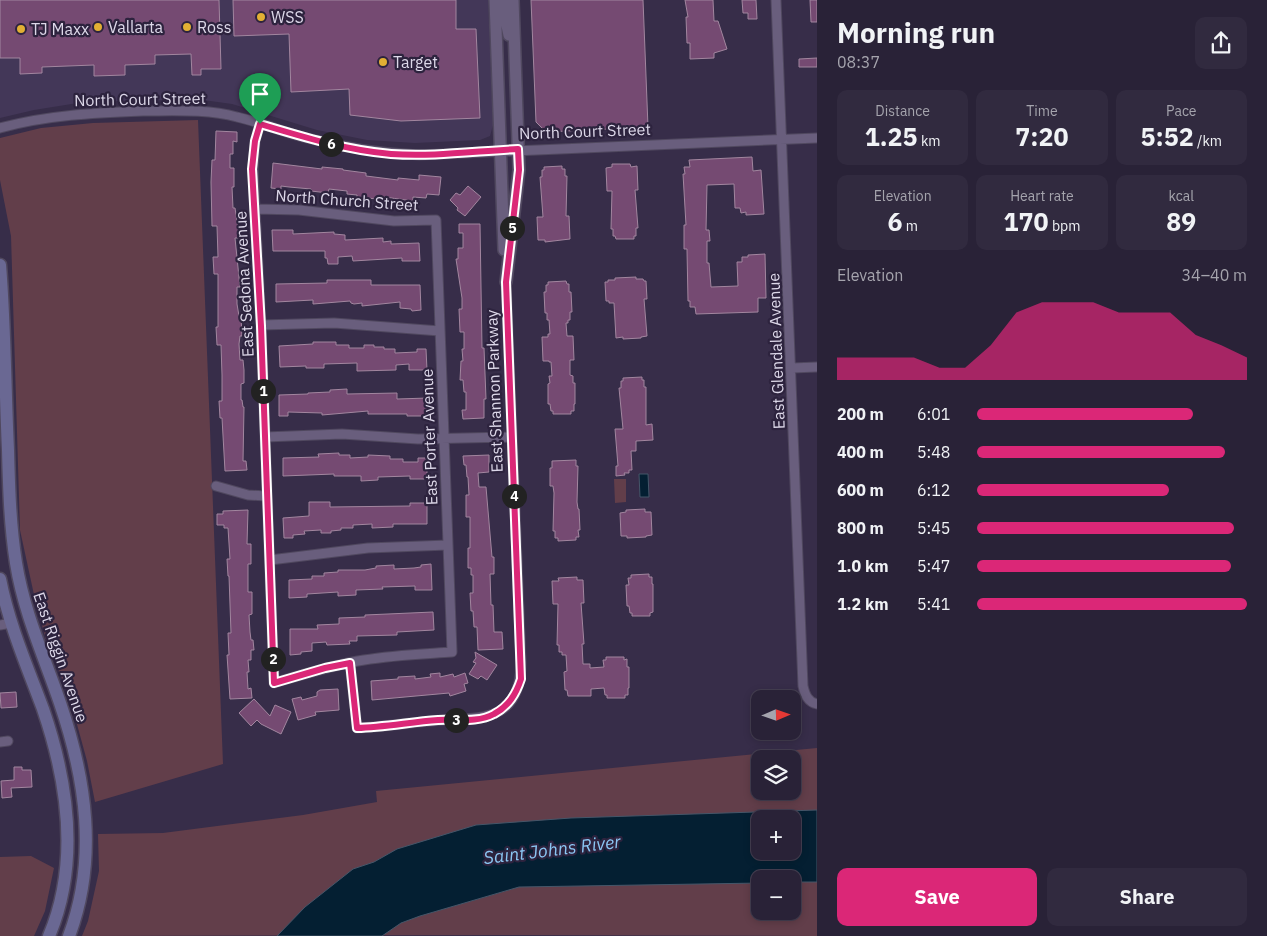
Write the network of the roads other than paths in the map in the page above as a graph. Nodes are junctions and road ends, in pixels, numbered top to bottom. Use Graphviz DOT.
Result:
graph roads {
  1 [pos="494,0"];
  2 [pos="505,0"];
  3 [pos="513,0"];
  4 [pos="776,0"];
  5 [pos="515,56"];
  6 [pos="260,124"];
  7 [pos="0,128"];
  8 [pos="817,138"];
  9 [pos="782,139"];
  10 [pos="518,149"];
  11 [pos="500,150"];
  12 [pos="256,209"];
  13 [pos="436,220"];
  14 [pos="0,265"];
  15 [pos="1,279"];
  16 [pos="506,282"];
  17 [pos="261,326"];
  18 [pos="440,331"];
  19 [pos="817,367"];
  20 [pos="792,368"];
  21 [pos="512,436"];
  22 [pos="265,437"];
  23 [pos="444,439"];
  24 [pos="216,486"];
  25 [pos="266,496"];
  26 [pos="448,545"];
  27 [pos="270,560"];
  28 [pos="0,579"];
  29 [pos="5,624"];
  30 [pos="350,663"];
  31 [pos="813,702"];
  32 [pos="86,814"];
  33 [pos="67,816"];
  34 [pos="48,936"];
  35 [pos="69,936"];
  1 -- 11 [label="street, East Shannon Parkway"];
  2 -- 5 [label="street"];
  3 -- 5 [label="street, East Shannon Parkway"];
  4 -- 9 [label="street, East Glendale Avenue"];
  5 -- 10 [label="street, East Shannon Parkway"];
  6 -- 7 [label="street, North Court Street"];
  6 -- 11 [label="street, North Court Street"];
  6 -- 12 [label="street, East Sedona Avenue"];
  8 -- 9 [label="street, North Court Street"];
  9 -- 10 [label="street, North Court Street"];
  9 -- 20 [label="street, East Glendale Avenue"];
  10 -- 11 [label="street, North Court Street"];
  10 -- 16 [label="street, East Shannon Parkway"];
  11 -- 16 [label="street, East Shannon Parkway"];
  12 -- 13 [label="street, North Church Street"];
  12 -- 17 [label="street, East Sedona Avenue"];
  13 -- 18 [label="street, East Porter Avenue"];
  14 -- 15 [label="main road, East Riggin Avenue"];
  15 -- 32 [label="main road, East Riggin Avenue"];
  16 -- 21 [label="street, East Shannon Parkway"];
  17 -- 18 [label="street"];
  17 -- 22 [label="street, East Sedona Avenue"];
  18 -- 23 [label="street, East Porter Avenue"];
  19 -- 20 [label="street"];
  20 -- 31 [label="street, East Glendale Avenue"];
  21 -- 23 [label="street"];
  21 -- 30 [label="street, East Shannon Parkway"];
  22 -- 23 [label="street"];
  22 -- 25 [label="street, East Sedona Avenue"];
  23 -- 26 [label="street, East Porter Avenue"];
  24 -- 25 [label="street"];
  25 -- 27 [label="street, East Sedona Avenue"];
  26 -- 27 [label="street"];
  26 -- 30 [label="street, East Porter Avenue"];
  27 -- 30 [label="street, East Sedona Avenue"];
  28 -- 29 [label="main road"];
  29 -- 33 [label="main road"];
  32 -- 33 [label="main road"];
  32 -- 35 [label="main road, East Riggin Avenue"];
  33 -- 34 [label="main road"];
}
